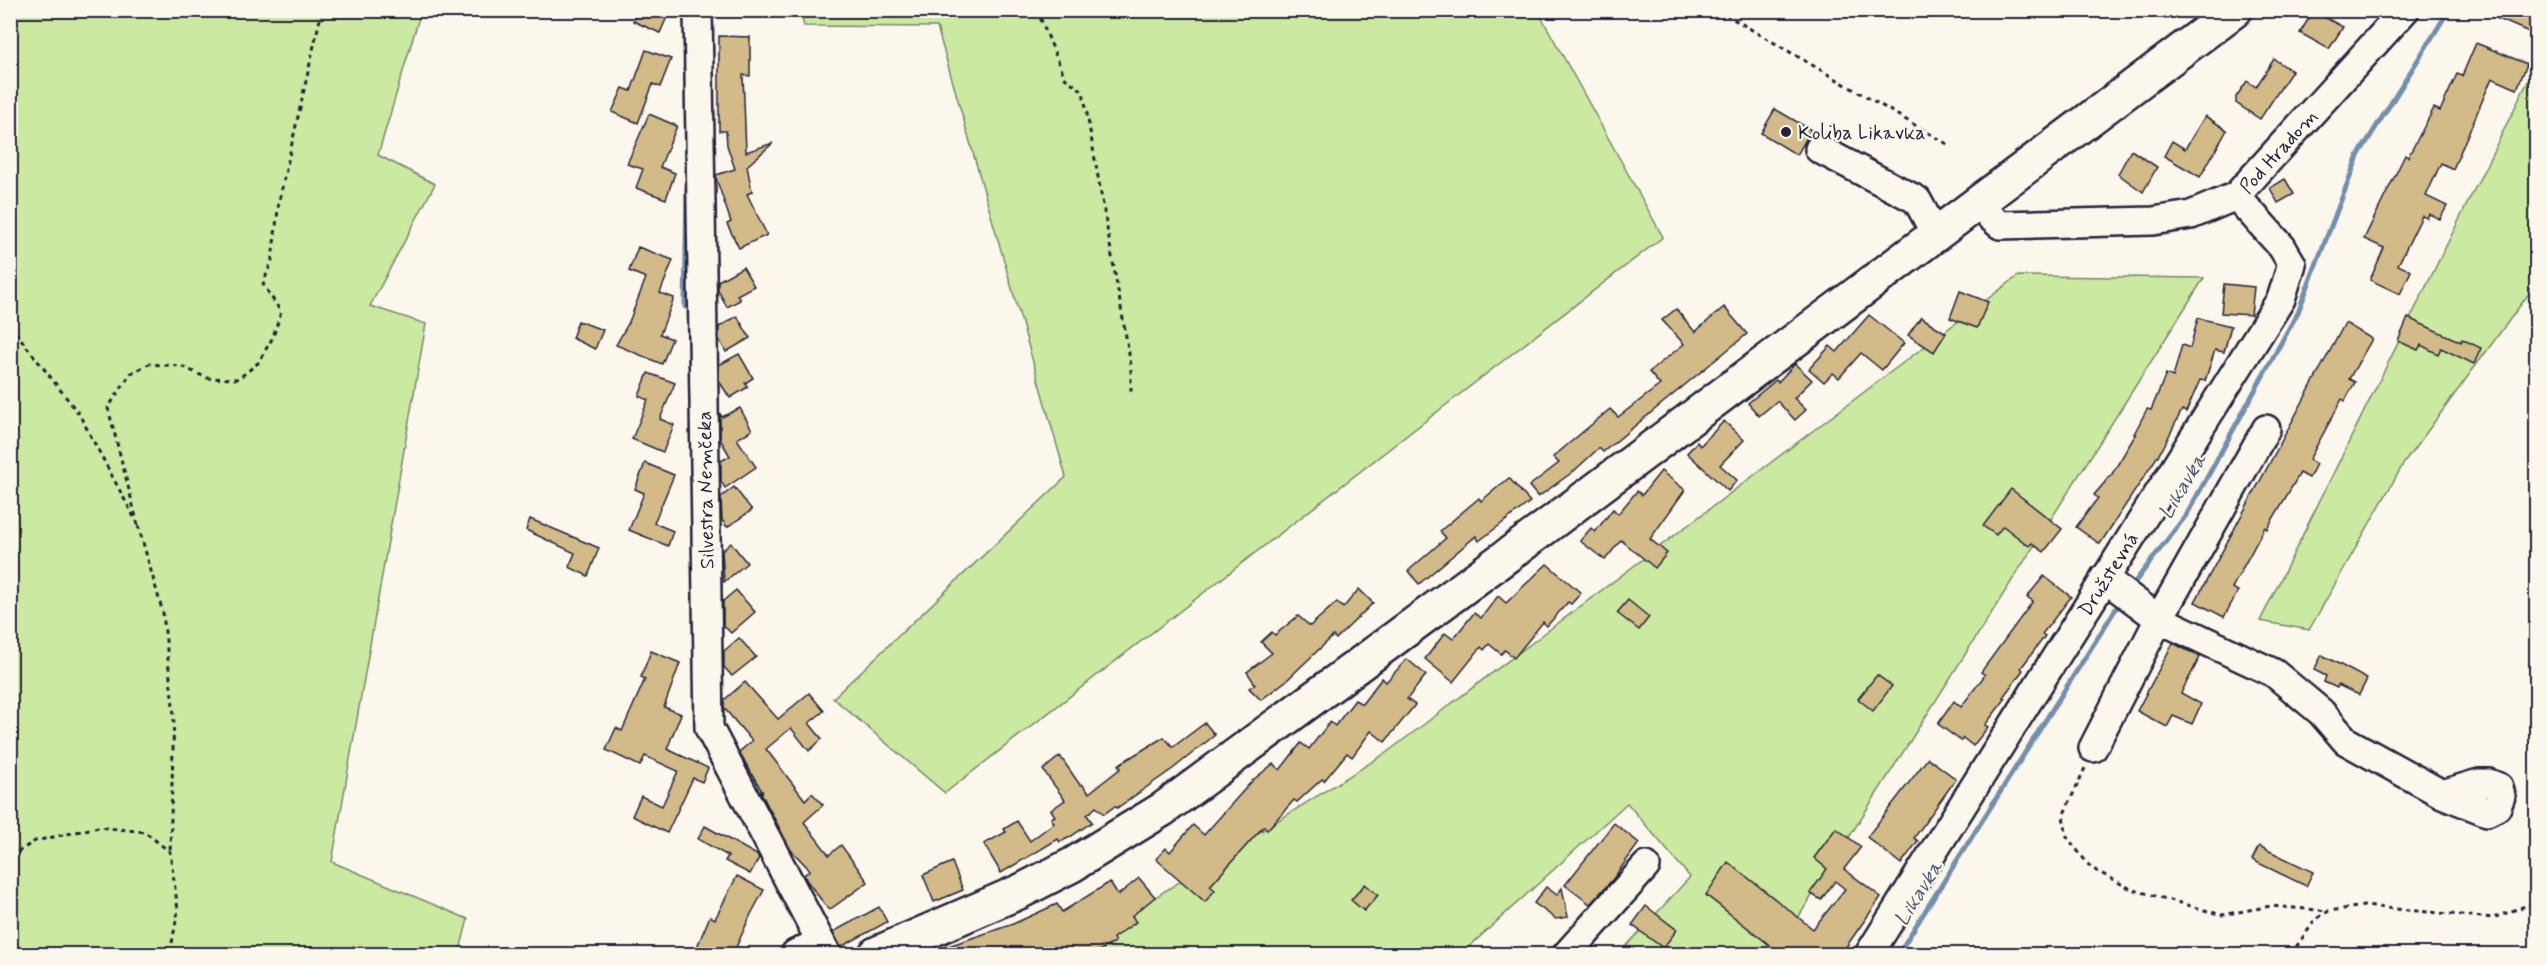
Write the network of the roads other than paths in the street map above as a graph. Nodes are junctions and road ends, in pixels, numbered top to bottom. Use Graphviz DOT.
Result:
graph roads {
  1 [pos="698,10"];
  2 [pos="2235,10"];
  3 [pos="2405,10"];
  4 [pos="1819,149"];
  5 [pos="2236,196"];
  6 [pos="1976,205"];
  7 [pos="1936,235"];
  8 [pos="2266,429"];
  9 [pos="2104,578"];
  10 [pos="2159,619"];
  11 [pos="2093,748"];
  12 [pos="2442,794"];
  13 [pos="1646,866"];
  14 [pos="824,948"];
  15 [pos="795,954"];
  16 [pos="876,954"];
  17 [pos="1567,954"];
  18 [pos="1869,954"];
  1 -- 14 [label="street, Silvestra Nemčeka"];
  2 -- 6 [label="main road"];
  3 -- 5 [label="street, Pod Hradom"];
  4 -- 7 [label="street"];
  5 -- 6 [label="street, Pod Hradom"];
  5 -- 9 [label="street, Družstevná"];
  6 -- 7 [label="main road"];
  7 -- 16 [label="main road"];
  8 -- 10 [label="street"];
  9 -- 10 [label="street"];
  9 -- 18 [label="street, Družstevná"];
  10 -- 11 [label="street"];
  10 -- 12 [label="street"];
  13 -- 17 [label="street"];
  14 -- 15 [label="street, Silvestra Nemčeka"];
}
